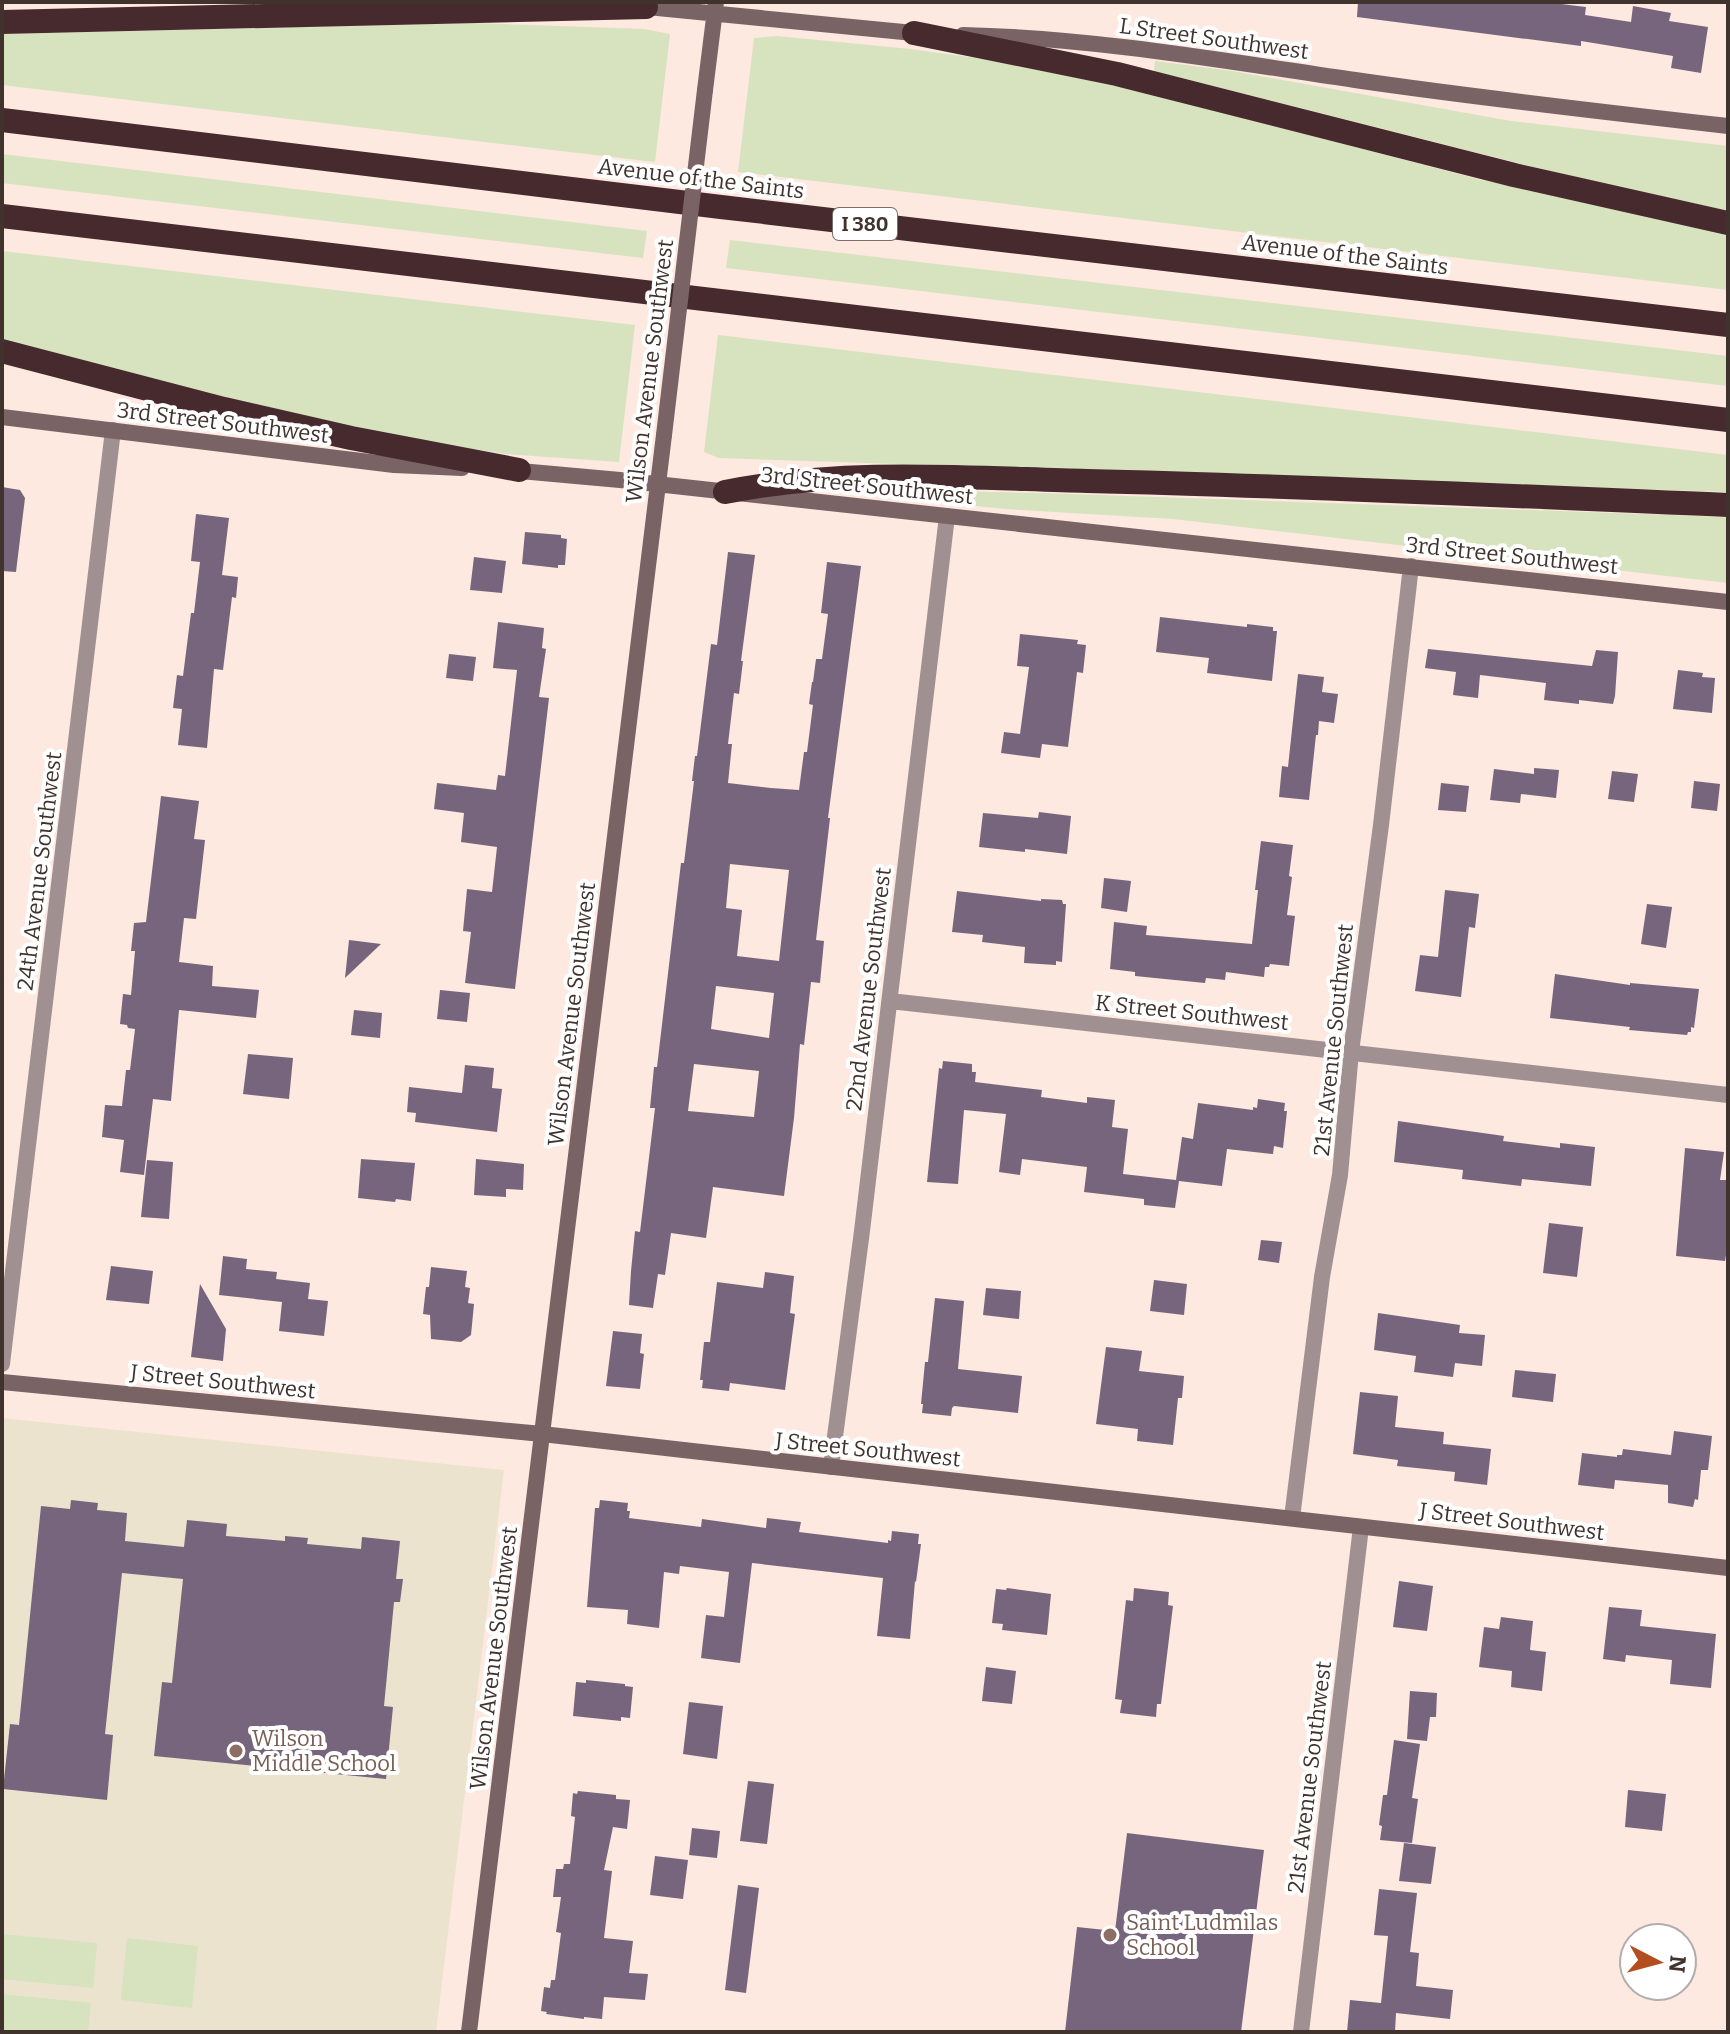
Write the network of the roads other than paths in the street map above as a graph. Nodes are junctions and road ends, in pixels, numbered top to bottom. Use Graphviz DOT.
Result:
graph roads {
  1 [pos="596,2"];
  2 [pos="646,7"];
  3 [pos="715,8"];
  4 [pos="2,22"];
  5 [pos="914,33"];
  6 [pos="2,120"];
  7 [pos="1728,126"];
  8 [pos="2,216"];
  9 [pos="1728,223"];
  10 [pos="1728,325"];
  11 [pos="2,351"];
  12 [pos="2,417"];
  13 [pos="1728,420"];
  14 [pos="113,430"];
  15 [pos="519,470"];
  16 [pos="658,484"];
  17 [pos="725,492"];
  18 [pos="1728,505"];
  19 [pos="947,516"];
  20 [pos="1411,566"];
  21 [pos="1728,602"];
  22 [pos="890,1001"];
  23 [pos="1351,1052"];
  24 [pos="1728,1095"];
  25 [pos="2,1364"];
  26 [pos="2,1382"];
  27 [pos="542,1434"];
  28 [pos="831,1467"];
  29 [pos="1292,1518"];
  30 [pos="1361,1527"];
  31 [pos="1728,1568"];
  32 [pos="469,2032"];
  33 [pos="1301,2032"];
  1 -- 2 [label="street, L Street Southwest"];
  2 -- 3 [label="street, L Street Southwest"];
  2 -- 4 [label="highway"];
  3 -- 5 [label="street, L Street Southwest"];
  3 -- 16 [label="street, Wilson Avenue Southwest, bridge"];
  5 -- 7 [label="street, L Street Southwest"];
  5 -- 9 [label="highway"];
  6 -- 10 [label="highway, Avenue of the Saints / I 380"];
  8 -- 13 [label="highway"];
  11 -- 15 [label="highway"];
  12 -- 14 [label="street, 3rd Street Southwest"];
  14 -- 15 [label="street, 3rd Street Southwest"];
  14 -- 25 [label="street, 24th Avenue Southwest"];
  15 -- 16 [label="street, 3rd Street Southwest"];
  16 -- 17 [label="street, 3rd Street Southwest"];
  16 -- 27 [label="street, Wilson Avenue Southwest"];
  17 -- 18 [label="highway"];
  17 -- 19 [label="street, 3rd Street Southwest"];
  19 -- 20 [label="street, 3rd Street Southwest"];
  19 -- 22 [label="street, 22nd Avenue Southwest"];
  20 -- 21 [label="street, 3rd Street Southwest"];
  20 -- 23 [label="street, 21st Avenue Southwest"];
  22 -- 23 [label="street, K Street Southwest"];
  22 -- 28 [label="street, 22nd Avenue Southwest"];
  23 -- 24 [label="street, K Street Southwest"];
  23 -- 29 [label="street, 21st Avenue Southwest"];
  26 -- 27 [label="street, J Street Southwest"];
  27 -- 28 [label="street, J Street Southwest"];
  27 -- 32 [label="street, Wilson Avenue Southwest"];
  28 -- 29 [label="street, J Street Southwest"];
  29 -- 30 [label="street, J Street Southwest"];
  30 -- 31 [label="street, J Street Southwest"];
  30 -- 33 [label="street, 21st Avenue Southwest"];
}
